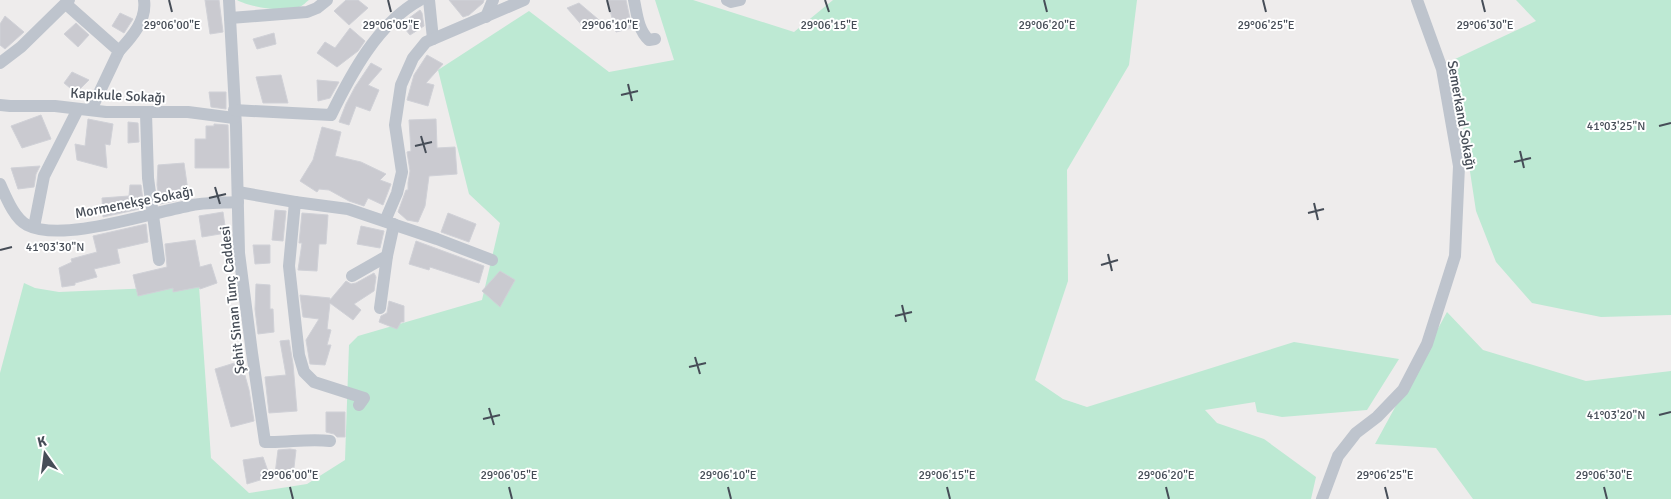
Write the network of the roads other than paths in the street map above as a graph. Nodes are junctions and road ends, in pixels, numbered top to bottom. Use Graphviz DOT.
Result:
graph roads {
  1 [pos="144,0"];
  2 [pos="229,0"];
  3 [pos="327,0"];
  4 [pos="420,0"];
  5 [pos="429,0"];
  6 [pos="493,0"];
  7 [pos="524,0"];
  8 [pos="634,0"];
  9 [pos="727,0"];
  10 [pos="740,0"];
  11 [pos="1417,0"];
  12 [pos="68,2"];
  13 [pos="230,18"];
  14 [pos="486,18"];
  15 [pos="433,39"];
  16 [pos="655,39"];
  17 [pos="119,51"];
  18 [pos="0,63"];
  19 [pos="0,105"];
  20 [pos="85,109"];
  21 [pos="146,113"];
  22 [pos="234,114"];
  23 [pos="0,184"];
  24 [pos="238,197"];
  25 [pos="295,202"];
  26 [pos="153,214"];
  27 [pos="390,223"];
  28 [pos="34,227"];
  29 [pos="387,256"];
  30 [pos="159,260"];
  31 [pos="492,260"];
  32 [pos="352,276"];
  33 [pos="380,308"];
  34 [pos="359,405"];
  35 [pos="330,441"];
  36 [pos="1322,499"];
  1 -- 17 [label="street"];
  2 -- 13 [label="street, Şehit Sinan Tunç Caddesi"];
  3 -- 13 [label="street"];
  4 -- 22 [label="street, Kapıkule Sokağı"];
  5 -- 15 [label="street"];
  6 -- 14 [label="street"];
  7 -- 14 [label="street"];
  8 -- 16 [label="street"];
  9 -- 10 [label="street"];
  11 -- 36 [label="street, Semerkand Sokağı"];
  12 -- 17 [label="street"];
  12 -- 18 [label="street"];
  13 -- 22 [label="street, Şehit Sinan Tunç Caddesi"];
  14 -- 15 [label="street"];
  15 -- 27 [label="street"];
  17 -- 20 [label="street"];
  19 -- 20 [label="street, Kapıkule Sokağı"];
  20 -- 21 [label="street, Kapıkule Sokağı"];
  20 -- 28 [label="street"];
  21 -- 22 [label="street, Kapıkule Sokağı"];
  21 -- 26 [label="street"];
  22 -- 24 [label="street, Şehit Sinan Tunç Caddesi"];
  23 -- 28 [label="street"];
  24 -- 25 [label="street, Mormenekşe Sokağı"];
  24 -- 26 [label="street, Mormenekşe Sokağı"];
  24 -- 35 [label="street, Şehit Sinan Tunç Caddesi"];
  25 -- 27 [label="street, Mormenekşe Sokağı"];
  25 -- 34 [label="street"];
  26 -- 28 [label="street, Mormenekşe Sokağı"];
  26 -- 30 [label="street"];
  27 -- 29 [label="street"];
  27 -- 31 [label="street, Mormenekşe Sokağı"];
  29 -- 32 [label="street"];
  29 -- 33 [label="street"];
}
